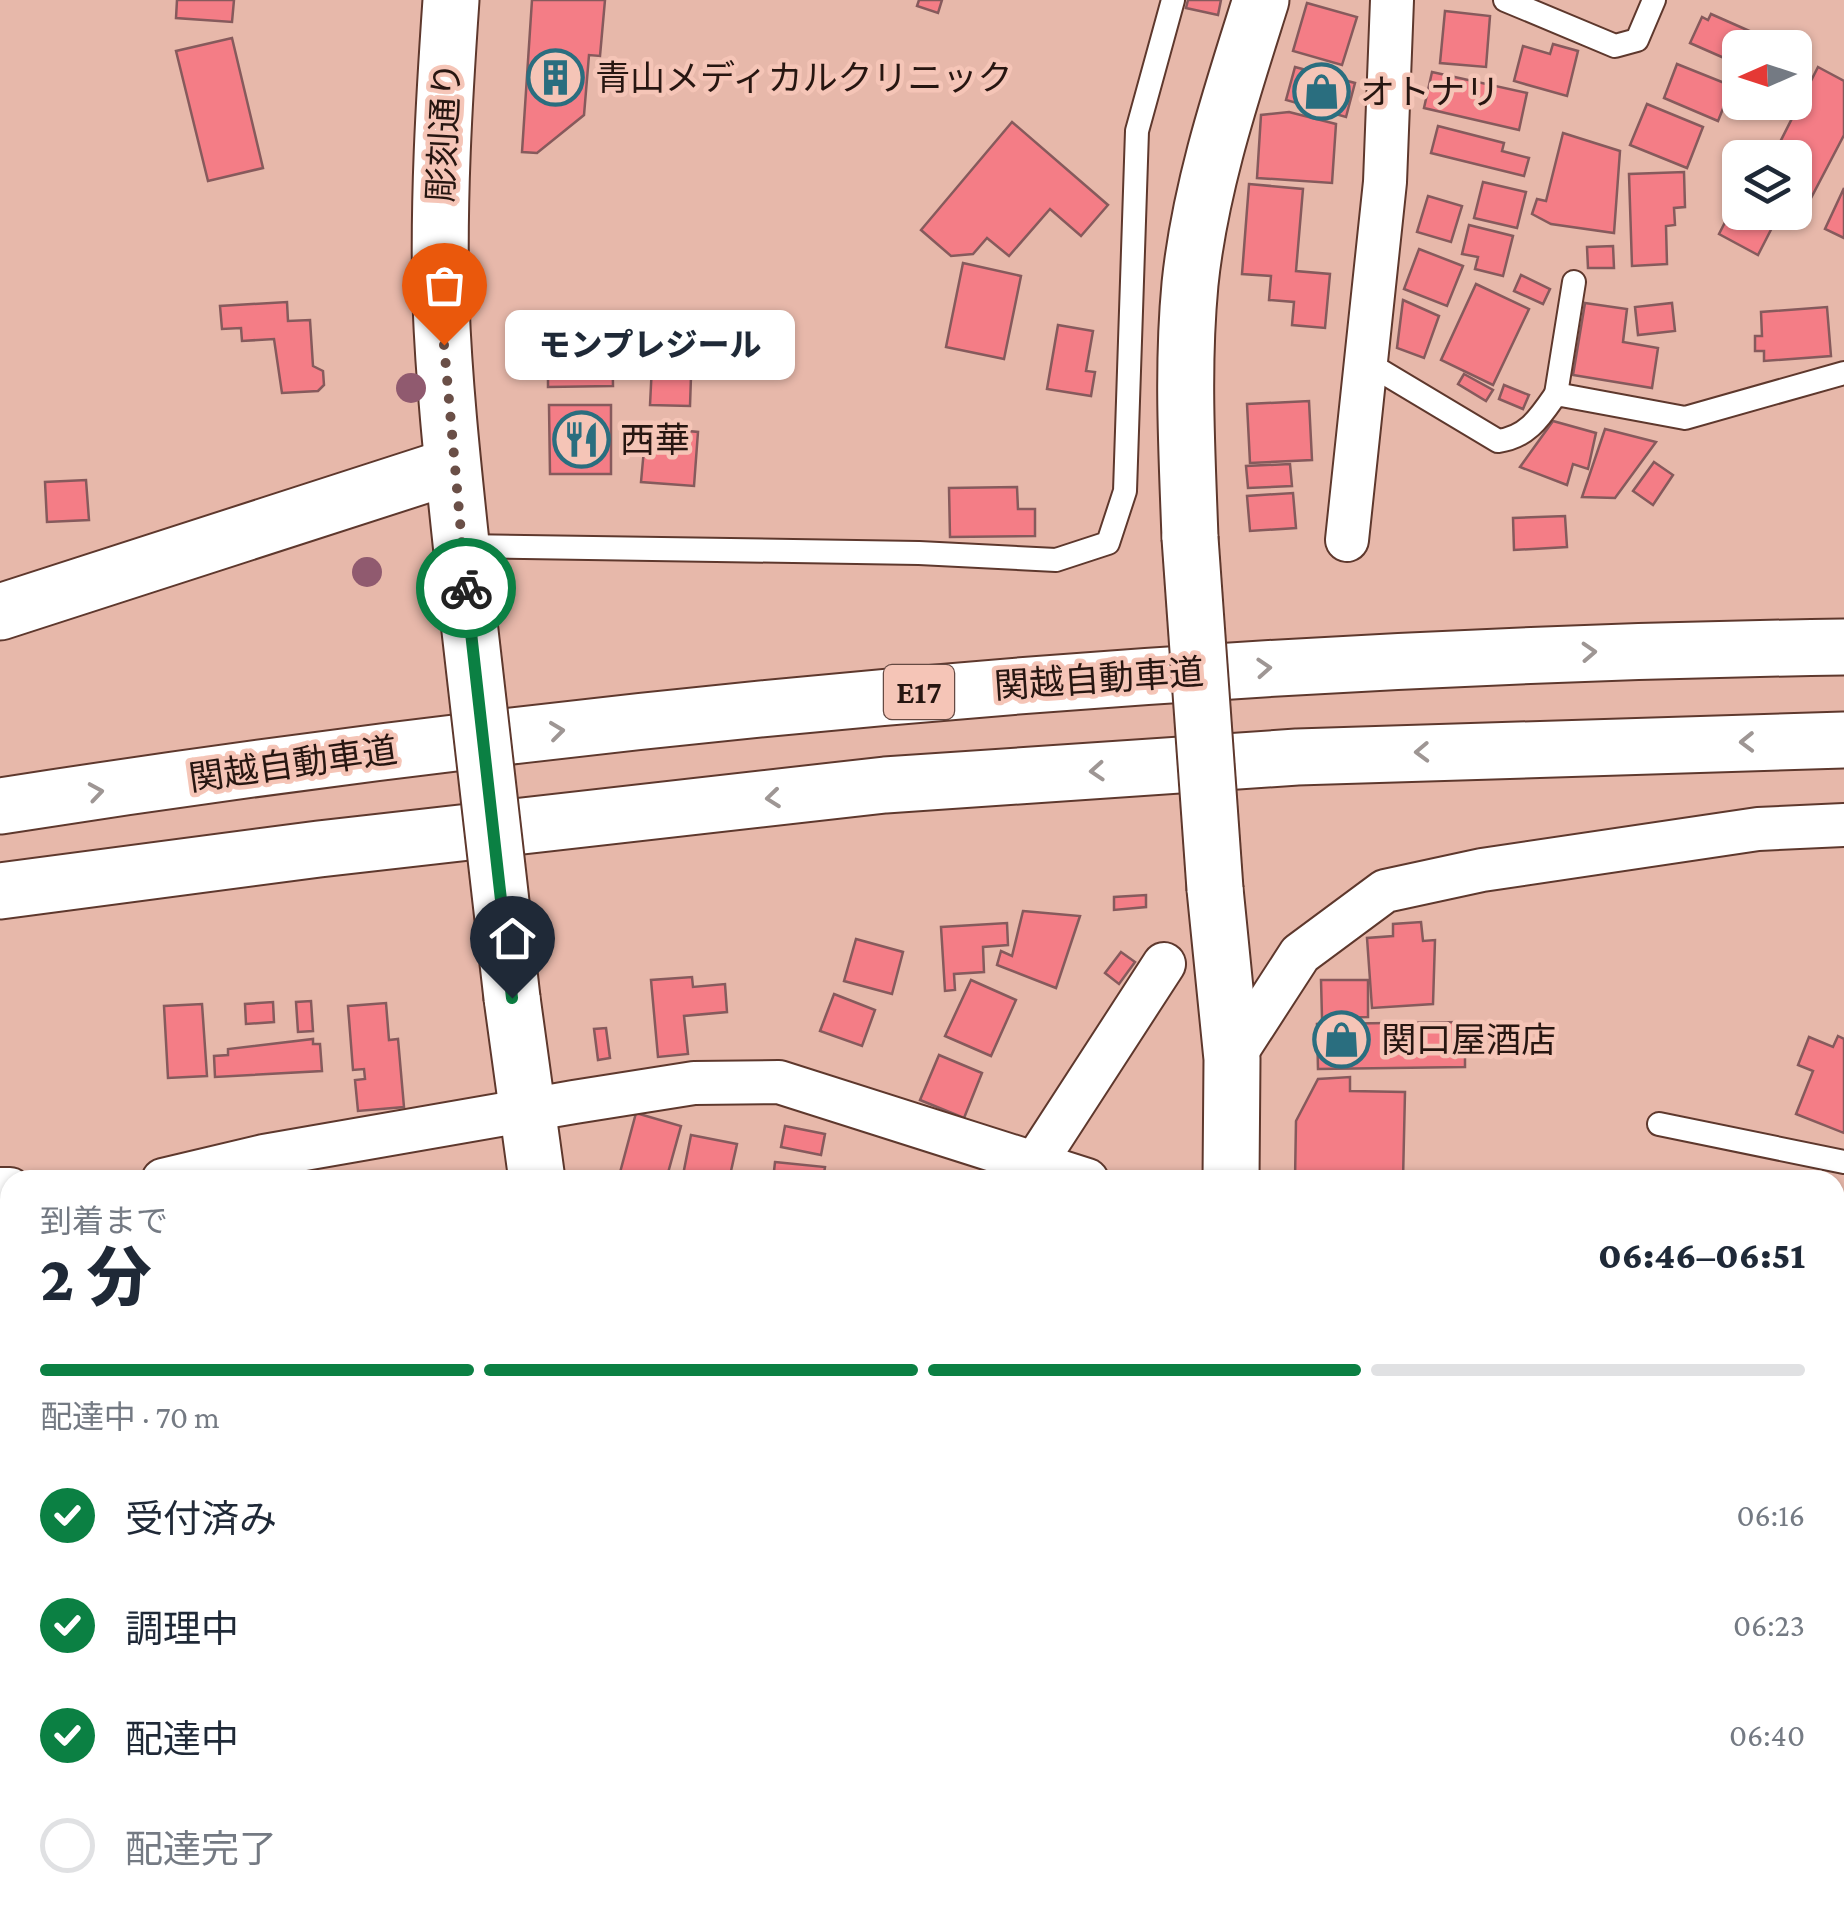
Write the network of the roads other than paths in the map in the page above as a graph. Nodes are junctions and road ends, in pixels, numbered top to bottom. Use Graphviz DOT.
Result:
graph roads {
  1 [pos="451,0"];
  2 [pos="1174,0"];
  3 [pos="1261,0"];
  4 [pos="1392,0"];
  5 [pos="1504,0"];
  6 [pos="1654,0"];
  7 [pos="1574,282"];
  8 [pos="1366,362"];
  9 [pos="1844,373"];
  10 [pos="1556,394"];
  11 [pos="452,466"];
  12 [pos="1346,540"];
  13 [pos="462,546"];
  14 [pos="0,612"];
  15 [pos="1844,646"];
  16 [pos="1844,740"];
  17 [pos="0,806"];
  18 [pos="1844,824"];
  19 [pos="0,891"];
  20 [pos="1164,964"];
  21 [pos="1232,1059"];
  22 [pos="528,1110"];
  23 [pos="1658,1124"];
  24 [pos="1844,1162"];
  25 [pos="205,1170"];
  26 [pos="536,1170"];
  27 [pos="1021,1170"];
  28 [pos="1031,1170"];
  29 [pos="1231,1170"];
  1 -- 11 [label="main road, 彫刻通り"];
  2 -- 13 [label="lane"];
  3 -- 21 [label="main road, bridge"];
  4 -- 8 [label="street"];
  5 -- 6 [label="lane"];
  7 -- 10 [label="lane"];
  8 -- 10 [label="lane"];
  8 -- 12 [label="street"];
  9 -- 10 [label="lane"];
  11 -- 13 [label="main road, 彫刻通り"];
  11 -- 14 [label="main road"];
  13 -- 22 [label="main road, 彫刻通り, bridge"];
  17 -- 15 [label="main road, 関越自動車道 / E17, one-way"];
  16 -- 19 [label="main road, one-way"];
  18 -- 21 [label="street"];
  20 -- 28 [label="street"];
  21 -- 29 [label="main road"];
  22 -- 25 [label="street"];
  22 -- 26 [label="main road"];
  22 -- 27 [label="street"];
  23 -- 24 [label="lane"];
}
